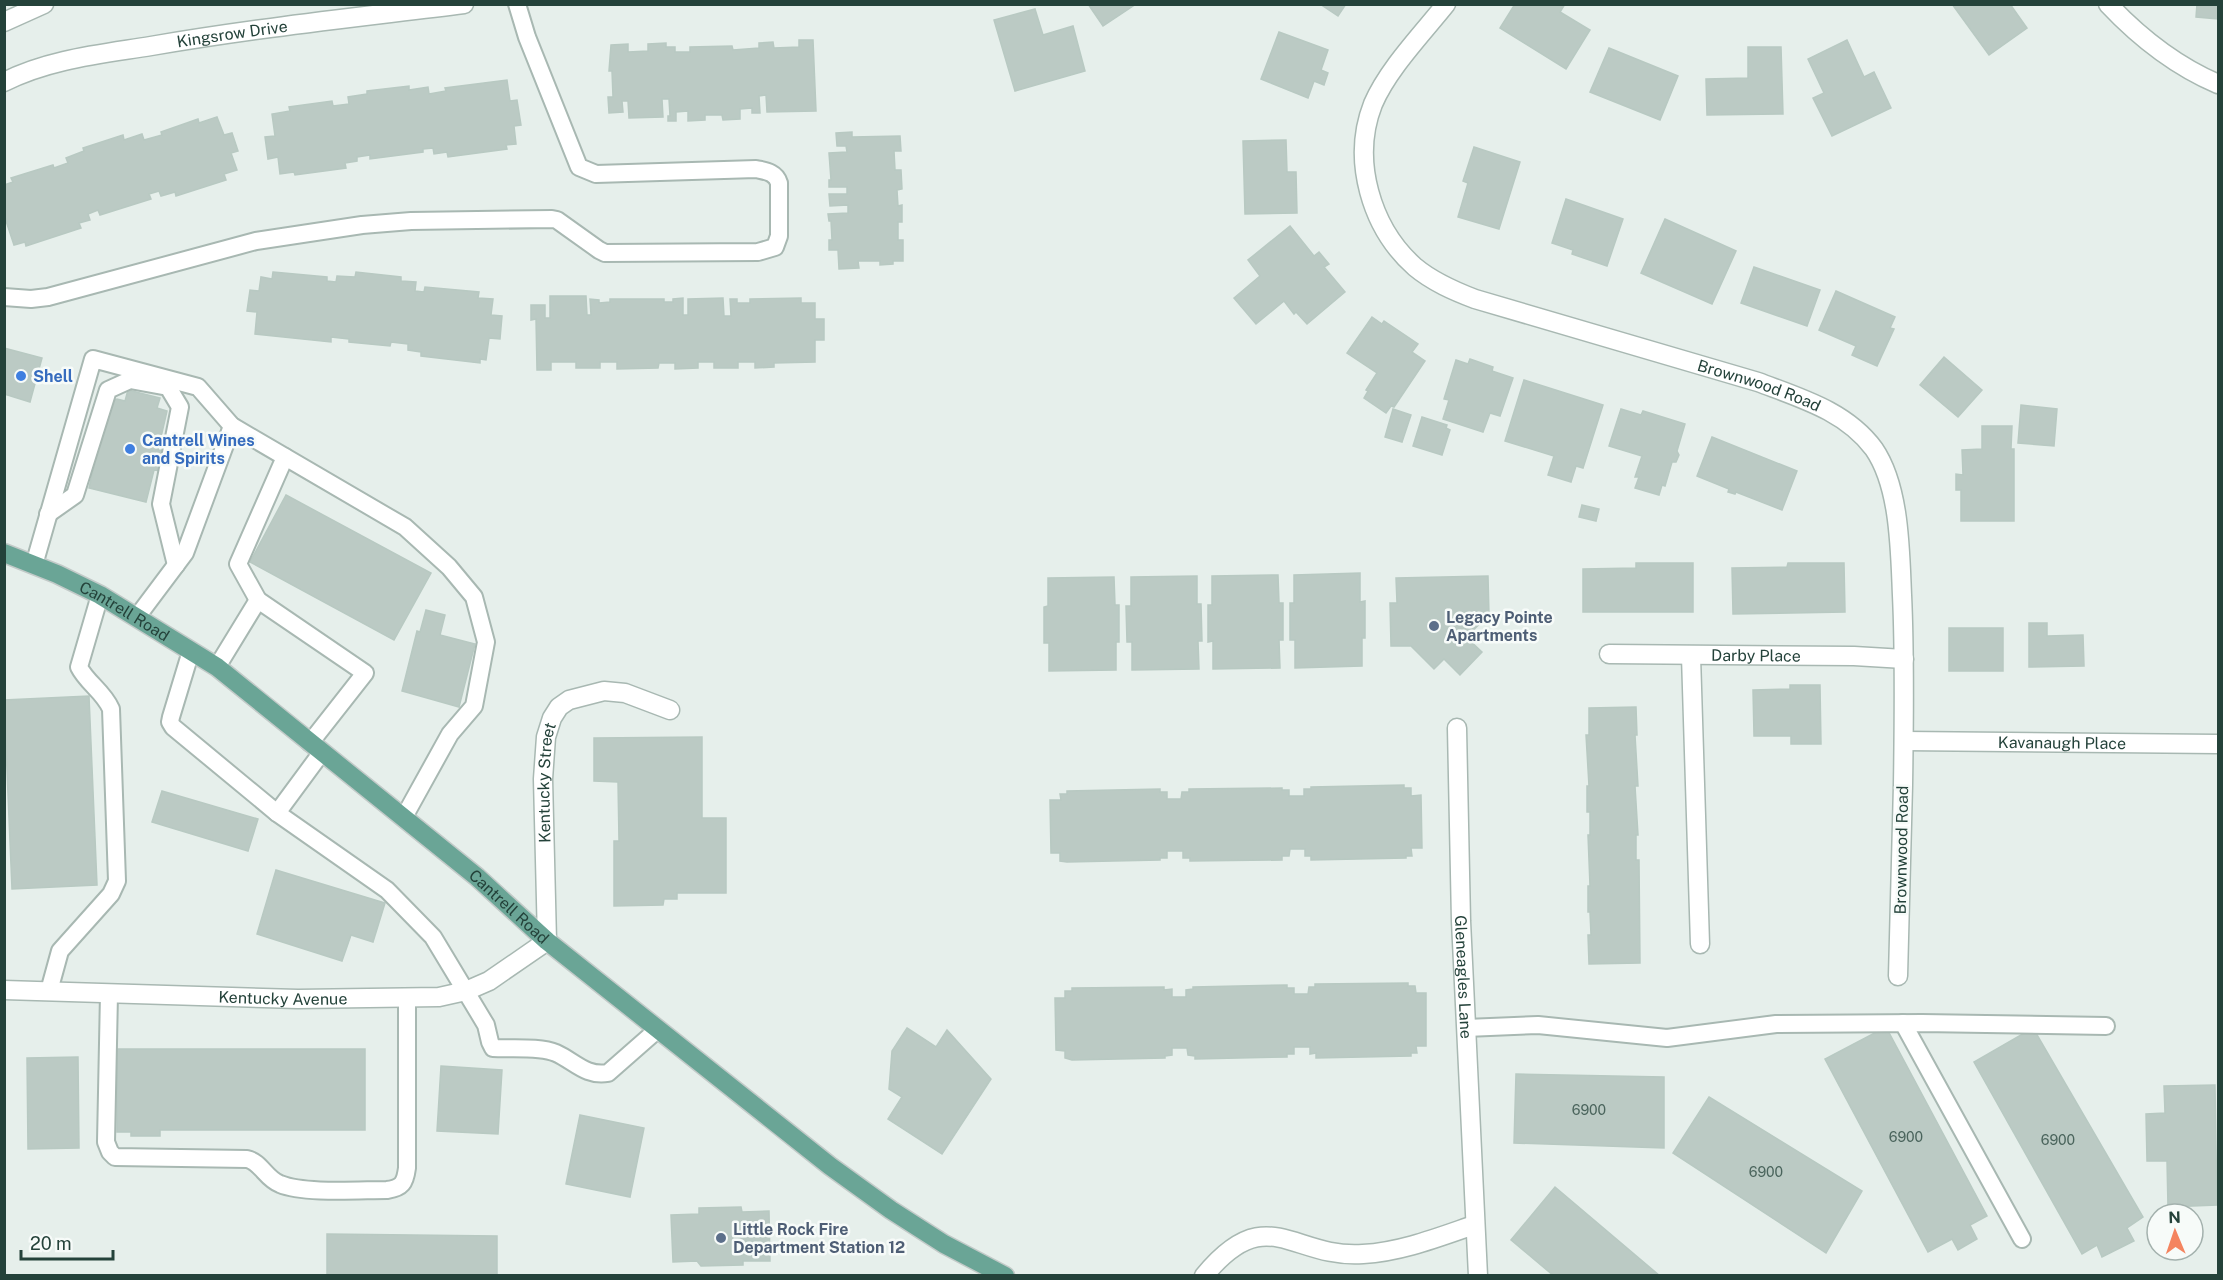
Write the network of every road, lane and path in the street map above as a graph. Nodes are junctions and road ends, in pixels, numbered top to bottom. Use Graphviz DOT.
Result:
graph roads {
  1 [pos="44,4"];
  2 [pos="464,4"];
  3 [pos="517,4"];
  4 [pos="1446,4"];
  5 [pos="2108,4"];
  6 [pos="4,22"];
  7 [pos="4,82"];
  8 [pos="2218,84"];
  9 [pos="4,297"];
  10 [pos="232,426"];
  11 [pos="285,457"];
  12 [pos="48,514"];
  13 [pos="4,552"];
  14 [pos="34,565"];
  15 [pos="176,565"];
  16 [pos="100,595"];
  17 [pos="258,600"];
  18 [pos="137,616"];
  19 [pos="191,651"];
  20 [pos="1609,654"];
  21 [pos="1691,656"];
  22 [pos="1904,659"];
  23 [pos="217,667"];
  24 [pos="670,710"];
  25 [pos="1457,728"];
  26 [pos="1904,741"];
  27 [pos="2218,744"];
  28 [pos="316,747"];
  29 [pos="277,813"];
  30 [pos="404,817"];
  31 [pos="547,941"];
  32 [pos="1700,944"];
  33 [pos="1898,976"];
  34 [pos="4,990"];
  35 [pos="49,991"];
  36 [pos="466,992"];
  37 [pos="109,994"];
  38 [pos="407,998"];
  39 [pos="1903,1023"];
  40 [pos="2106,1026"];
  41 [pos="1466,1028"];
  42 [pos="657,1030"];
  43 [pos="1474,1225"];
  44 [pos="2022,1239"];
  45 [pos="1005,1275"];
  46 [pos="1204,1275"];
  47 [pos="1478,1275"];
  1 -- 6 [label="street"];
  2 -- 7 [label="street, Kingsrow Drive"];
  3 -- 9 [label="lane"];
  4 -- 22 [label="street, Brownwood Road"];
  5 -- 8 [label="street"];
  10 -- 11 [label="lane"];
  10 -- 12 [label="lane"];
  10 -- 15 [label="lane"];
  11 -- 17 [label="lane"];
  11 -- 30 [label="lane"];
  12 -- 14 [label="lane"];
  12 -- 15 [label="lane"];
  13 -- 14 [label="main road, Cantrell Road"];
  14 -- 16 [label="main road, Cantrell Road"];
  15 -- 18 [label="lane"];
  16 -- 18 [label="main road, Cantrell Road"];
  16 -- 35 [label="lane"];
  17 -- 23 [label="lane"];
  17 -- 28 [label="lane"];
  18 -- 19 [label="main road, Cantrell Road"];
  19 -- 23 [label="main road, Cantrell Road"];
  19 -- 29 [label="lane"];
  20 -- 21 [label="street, Darby Place"];
  21 -- 22 [label="street, Darby Place"];
  21 -- 32 [label="street"];
  22 -- 26 [label="street, Brownwood Road"];
  23 -- 28 [label="main road, Cantrell Road"];
  24 -- 31 [label="street, Kentucky Street"];
  25 -- 41 [label="street, Gleneagles Lane"];
  26 -- 27 [label="street, Kavanaugh Place"];
  26 -- 33 [label="street, Brownwood Road"];
  28 -- 29 [label="lane"];
  28 -- 30 [label="main road, Cantrell Road"];
  29 -- 36 [label="lane"];
  30 -- 31 [label="main road, Cantrell Road"];
  31 -- 36 [label="street, Kentucky Avenue"];
  31 -- 42 [label="main road, Cantrell Road"];
  34 -- 35 [label="street, Kentucky Avenue"];
  35 -- 37 [label="street, Kentucky Avenue"];
  36 -- 38 [label="street, Kentucky Avenue"];
  36 -- 42 [label="lane"];
  37 -- 38 [label="street, Kentucky Avenue"];
  37 -- 38 [label="lane"];
  39 -- 40 [label="lane"];
  39 -- 41 [label="lane"];
  39 -- 44 [label="lane"];
  41 -- 43 [label="street, Gleneagles Lane"];
  42 -- 45 [label="main road, Cantrell Road"];
  43 -- 46 [label="street"];
  43 -- 47 [label="street, Gleneagles Lane"];
}
